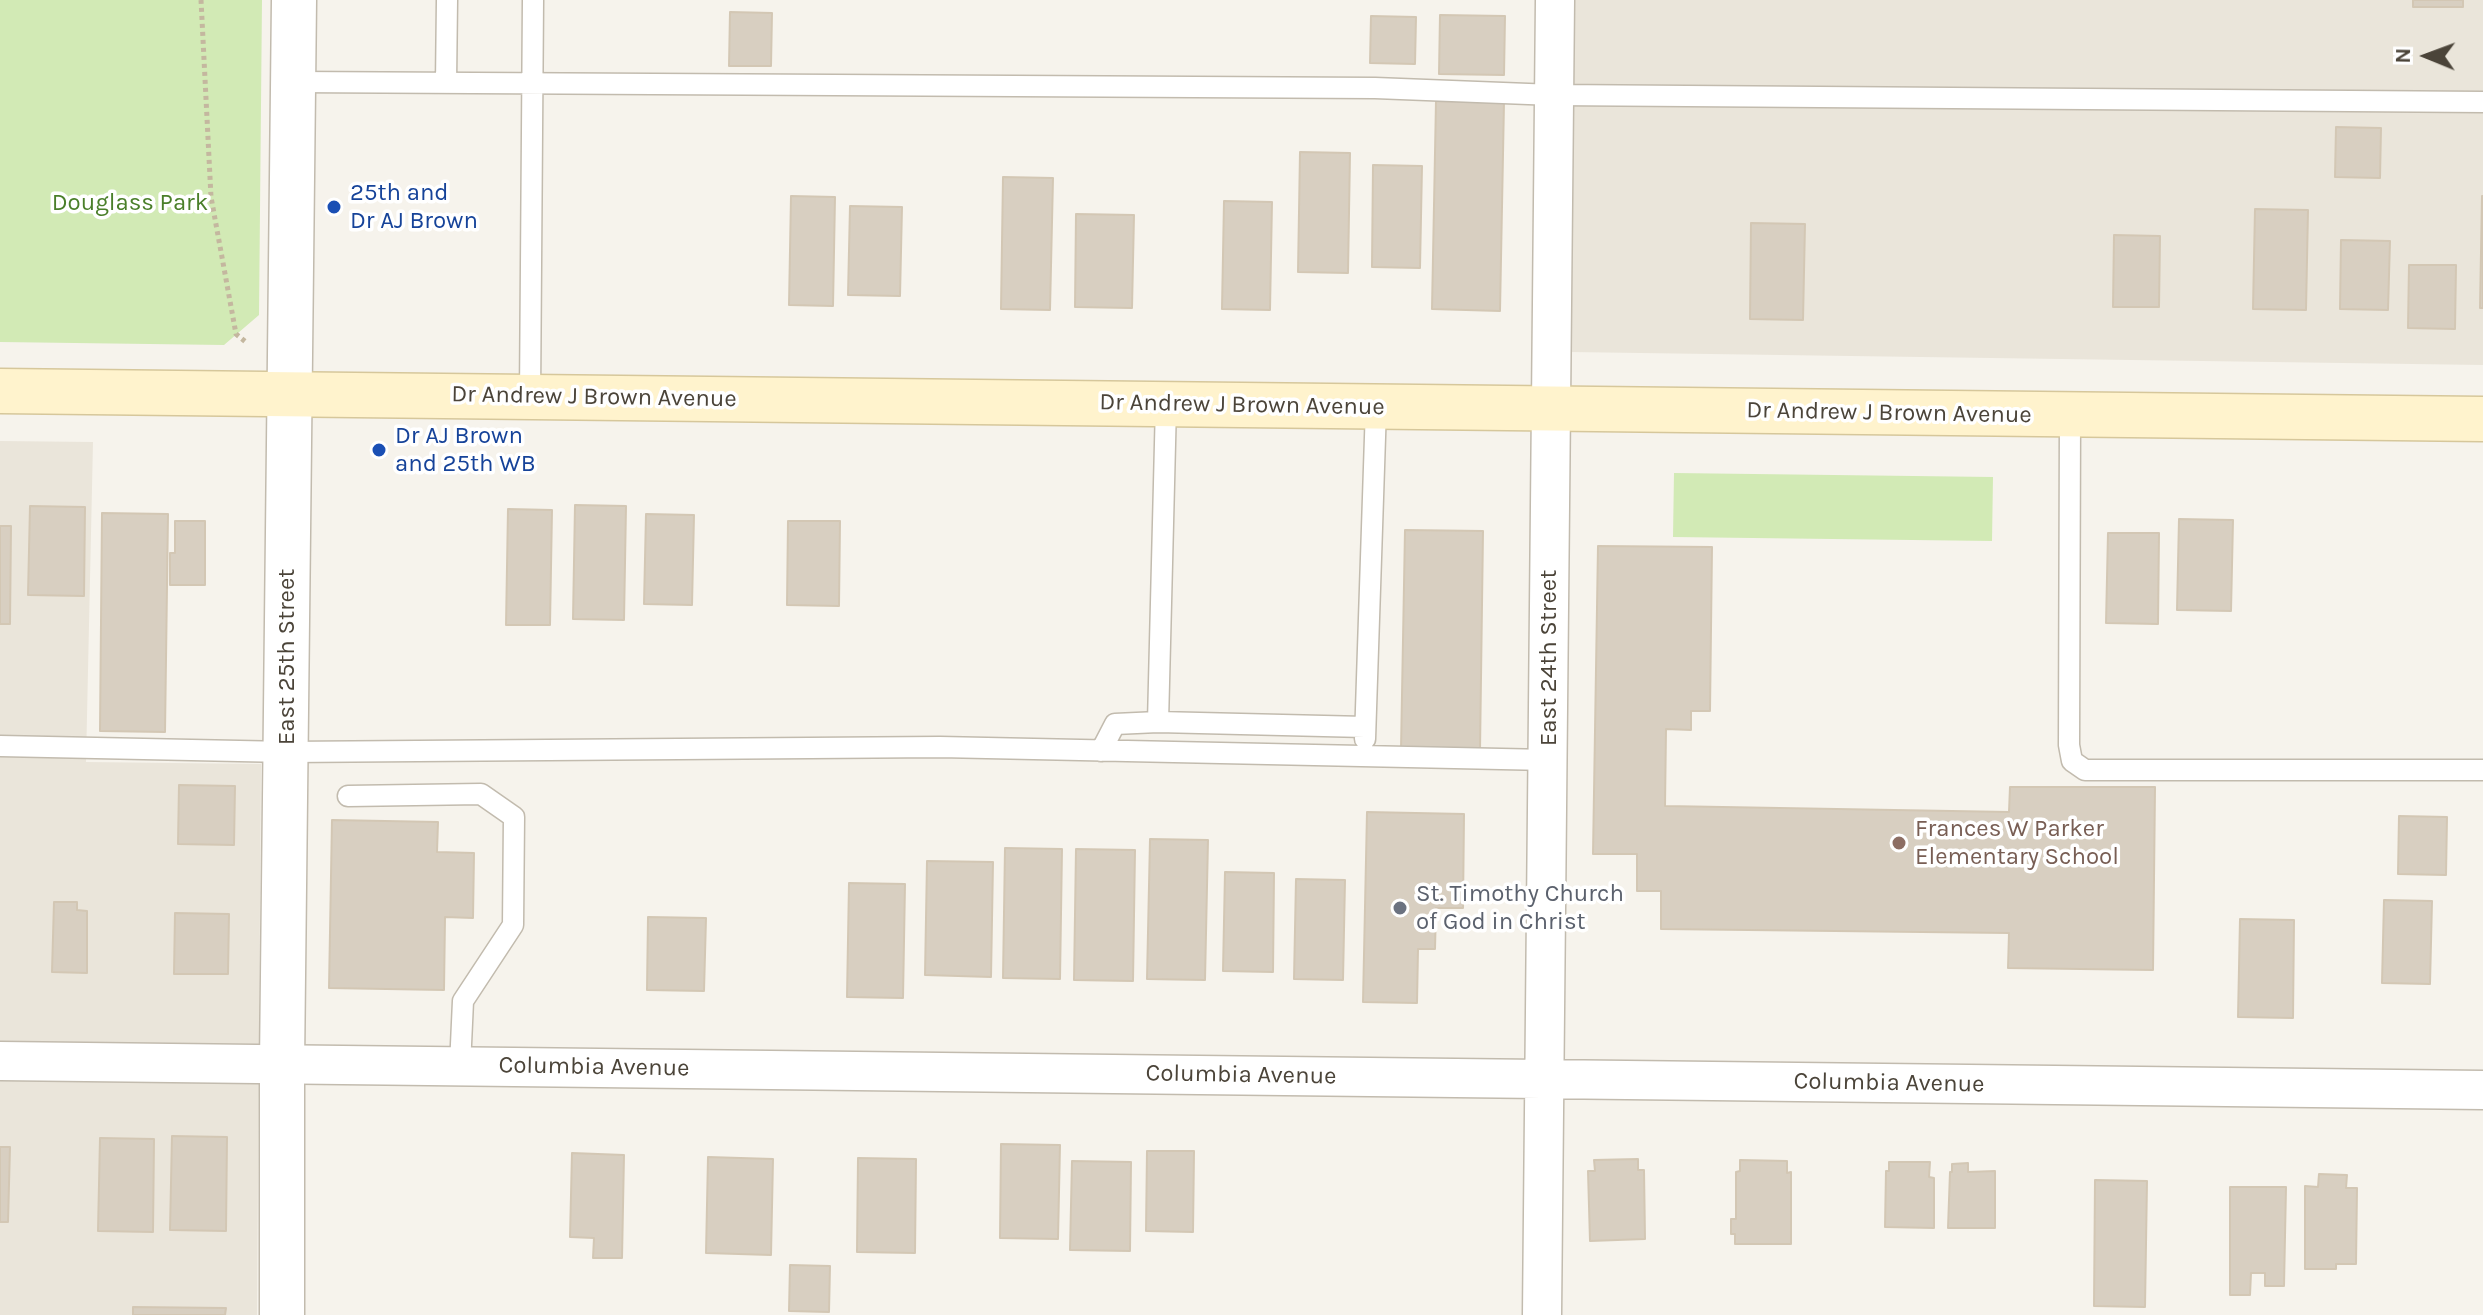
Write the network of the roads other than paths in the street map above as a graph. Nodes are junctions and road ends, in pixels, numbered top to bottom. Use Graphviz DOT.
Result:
graph roads {
  1 [pos="294,0"];
  2 [pos="447,0"];
  3 [pos="533,0"];
  4 [pos="1555,0"];
  5 [pos="293,82"];
  6 [pos="446,83"];
  7 [pos="531,83"];
  8 [pos="1554,95"];
  9 [pos="2483,102"];
  10 [pos="0,391"];
  11 [pos="288,393"];
  12 [pos="530,397"];
  13 [pos="1166,404"];
  14 [pos="1376,407"];
  15 [pos="1551,409"];
  16 [pos="2070,415"];
  17 [pos="2483,419"];
  18 [pos="1158,722"];
  19 [pos="1365,727"];
  20 [pos="0,746"];
  21 [pos="1101,751"];
  22 [pos="287,752"];
  23 [pos="1365,756"];
  24 [pos="1548,760"];
  25 [pos="2483,770"];
  26 [pos="348,796"];
  27 [pos="0,1061"];
  28 [pos="282,1063"];
  29 [pos="460,1066"];
  30 [pos="1545,1079"];
  31 [pos="2483,1090"];
  32 [pos="282,1315"];
  33 [pos="1542,1315"];
  1 -- 5 [label="street, East 25th Street"];
  2 -- 6 [label="lane"];
  3 -- 7 [label="lane"];
  4 -- 8 [label="street, East 24th Street"];
  5 -- 6 [label="lane"];
  5 -- 11 [label="street, East 25th Street"];
  6 -- 7 [label="lane"];
  7 -- 8 [label="lane"];
  7 -- 12 [label="lane"];
  8 -- 9 [label="lane"];
  8 -- 15 [label="street, East 24th Street"];
  10 -- 11 [label="main road, Dr Andrew J Brown Avenue"];
  11 -- 12 [label="main road, Dr Andrew J Brown Avenue"];
  11 -- 22 [label="street, East 25th Street"];
  12 -- 13 [label="main road, Dr Andrew J Brown Avenue"];
  13 -- 14 [label="main road, Dr Andrew J Brown Avenue"];
  13 -- 18 [label="lane"];
  14 -- 15 [label="main road, Dr Andrew J Brown Avenue"];
  14 -- 19 [label="lane"];
  15 -- 16 [label="main road, Dr Andrew J Brown Avenue"];
  15 -- 24 [label="street, East 24th Street"];
  16 -- 17 [label="main road, Dr Andrew J Brown Avenue"];
  16 -- 25 [label="lane"];
  18 -- 19 [label="lane"];
  18 -- 21 [label="lane"];
  19 -- 23 [label="lane"];
  20 -- 22 [label="lane"];
  21 -- 22 [label="lane"];
  21 -- 23 [label="lane"];
  22 -- 28 [label="street, East 25th Street"];
  23 -- 24 [label="lane"];
  24 -- 30 [label="street, East 24th Street"];
  26 -- 29 [label="lane"];
  27 -- 28 [label="street, Columbia Avenue"];
  28 -- 29 [label="street, Columbia Avenue"];
  28 -- 32 [label="street, East 25th Street"];
  29 -- 30 [label="street, Columbia Avenue"];
  30 -- 31 [label="street, Columbia Avenue"];
  30 -- 33 [label="street, East 24th Street"];
}
